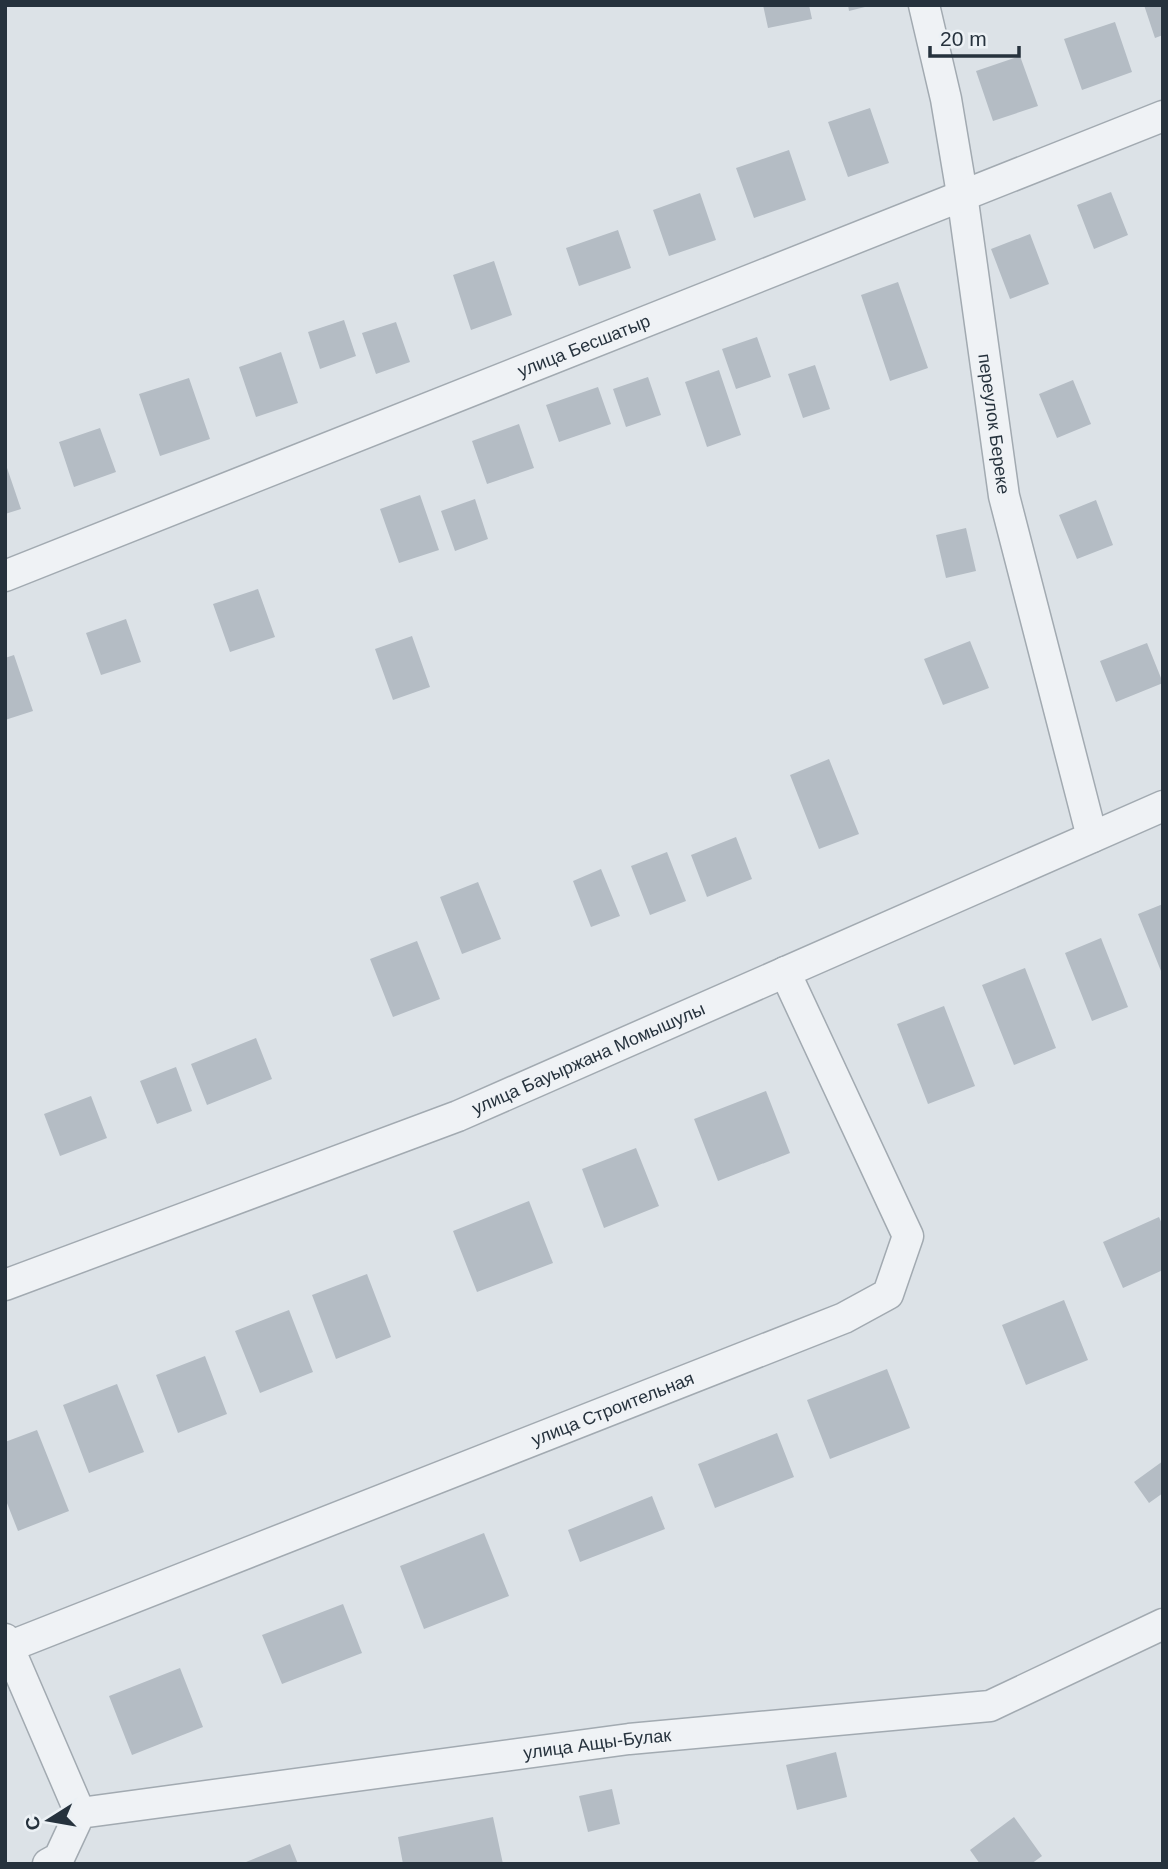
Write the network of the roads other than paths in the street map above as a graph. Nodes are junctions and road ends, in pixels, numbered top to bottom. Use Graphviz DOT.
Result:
graph roads {
  1 [pos="924,5"];
  2 [pos="1163,116"];
  3 [pos="962,194"];
  4 [pos="5,576"];
  5 [pos="1163,806"];
  6 [pos="1092,837"];
  7 [pos="785,972"];
  8 [pos="5,1285"];
  9 [pos="1163,1625"];
  10 [pos="6,1644"];
  11 [pos="80,1813"];
  12 [pos="48,1864"];
  1 -- 3 [label="street, переулок Береке"];
  2 -- 3 [label="street, улица Бесшатыр"];
  3 -- 4 [label="street, улица Бесшатыр"];
  3 -- 6 [label="street, переулок Береке"];
  5 -- 6 [label="street, улица Бауыржана Момышулы"];
  6 -- 7 [label="street, улица Бауыржана Момышулы"];
  7 -- 8 [label="street, улица Бауыржана Момышулы"];
  7 -- 10 [label="street, улица Строительная"];
  9 -- 11 [label="street, улица Ащы-Булак"];
  10 -- 11 [label="street"];
  11 -- 12 [label="street"];
}
